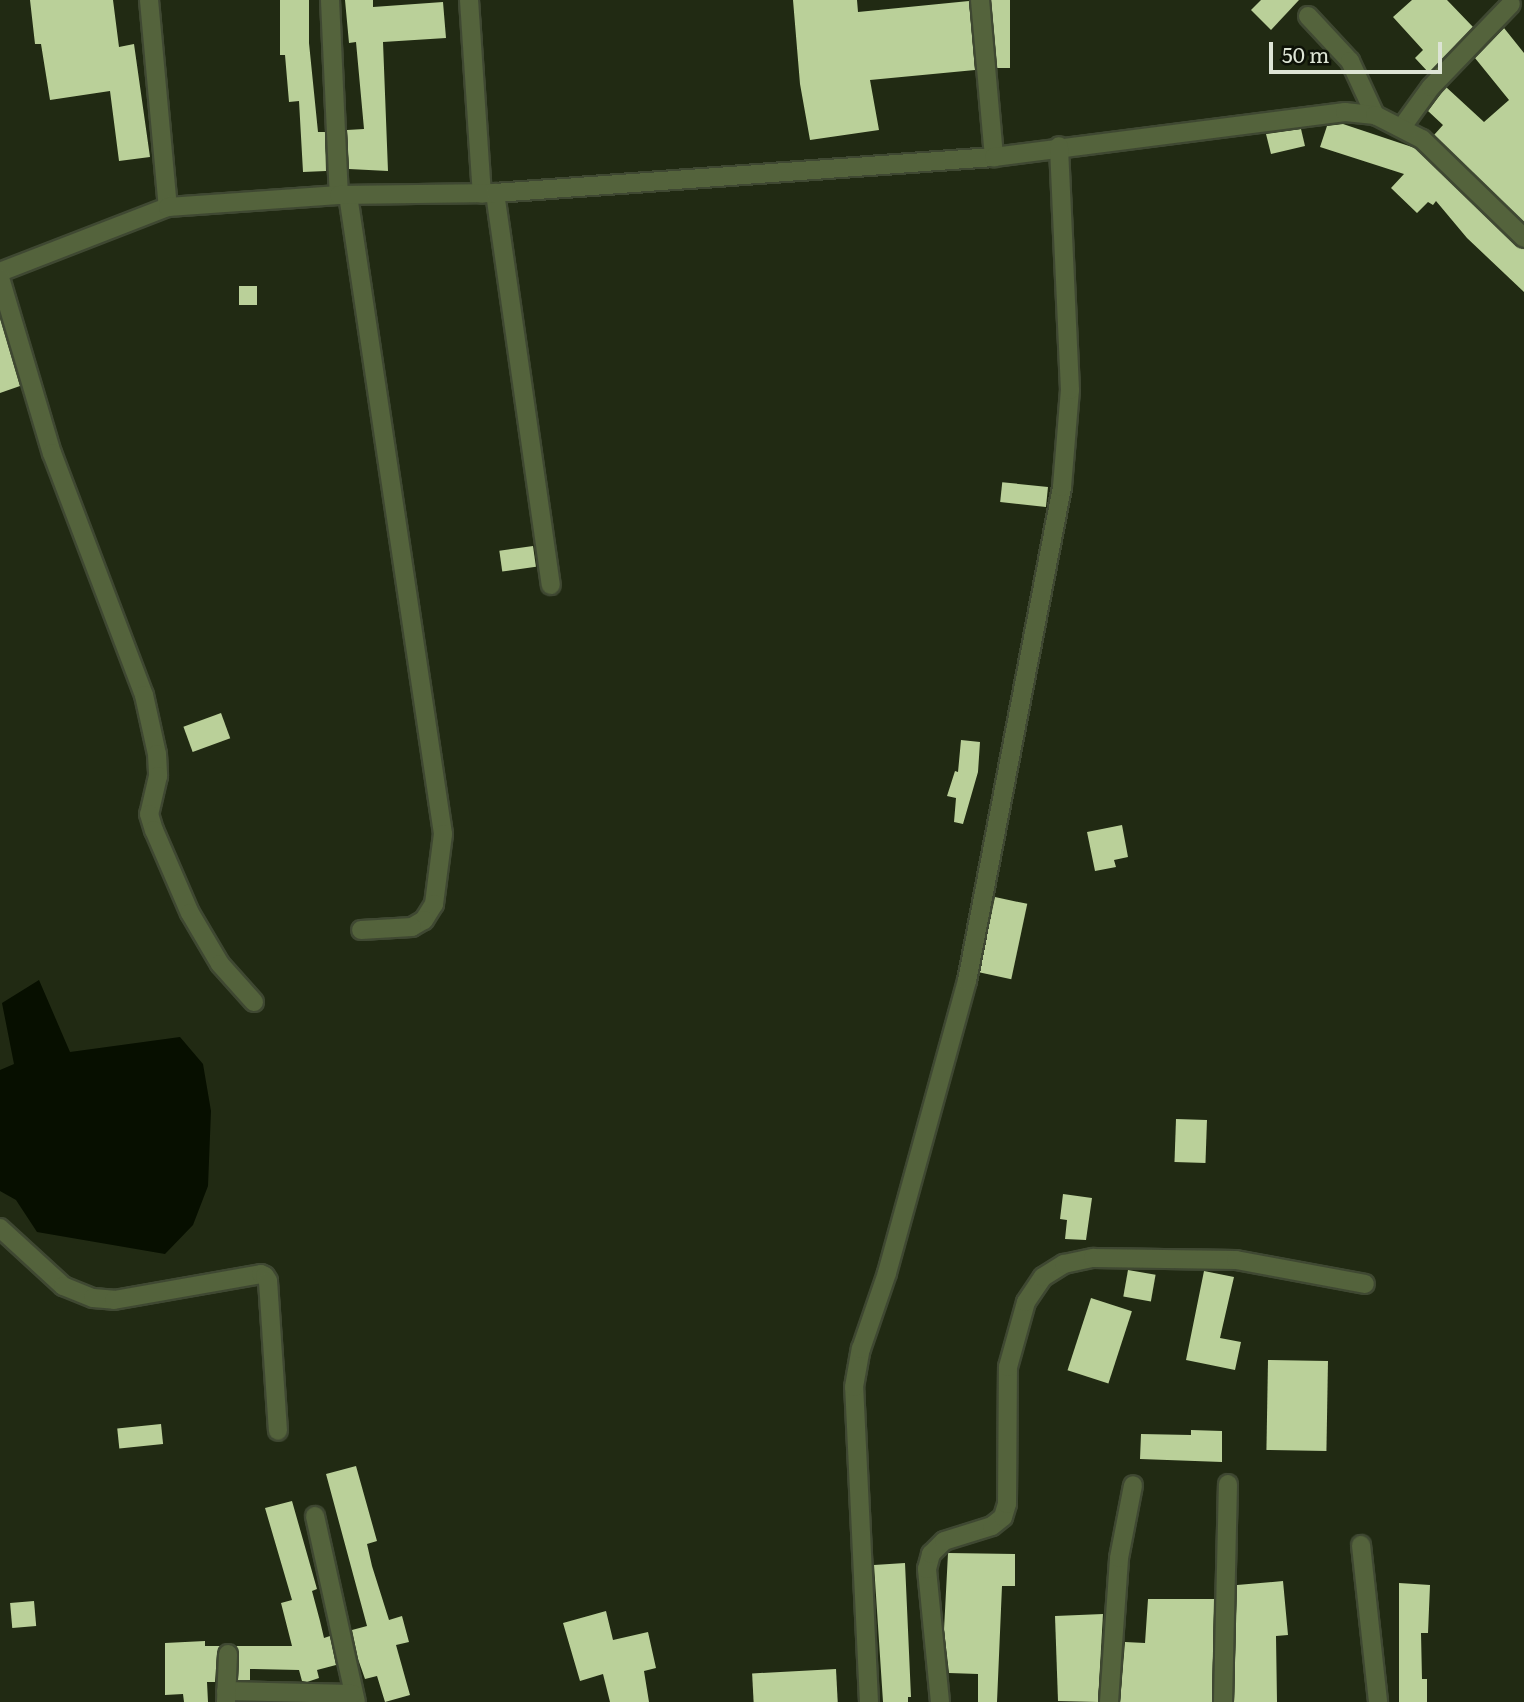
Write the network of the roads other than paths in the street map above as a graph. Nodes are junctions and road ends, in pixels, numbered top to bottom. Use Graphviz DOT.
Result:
graph roads {
  1 [pos="149,0"];
  2 [pos="330,0"];
  3 [pos="469,0"];
  4 [pos="980,0"];
  5 [pos="1511,4"];
  6 [pos="1308,16"];
  7 [pos="1375,115"];
  8 [pos="1402,127"];
  9 [pos="1059,146"];
  10 [pos="993,157"];
  11 [pos="489,193"];
  12 [pos="343,195"];
  13 [pos="168,207"];
  14 [pos="1524,238"];
  15 [pos="0,272"];
  16 [pos="0,278"];
  17 [pos="551,585"];
  18 [pos="361,930"];
  19 [pos="254,1002"];
  20 [pos="0,1228"];
  21 [pos="1365,1284"];
  22 [pos="278,1431"];
  23 [pos="1228,1484"];
  24 [pos="1133,1485"];
  25 [pos="315,1516"];
  26 [pos="1361,1545"];
  27 [pos="229,1654"];
  28 [pos="226,1697"];
  29 [pos="354,1698"];
  30 [pos="869,1702"];
  31 [pos="940,1702"];
  32 [pos="1109,1702"];
  33 [pos="1223,1702"];
  34 [pos="1378,1702"];
  1 -- 13 [label="street"];
  2 -- 12 [label="street"];
  3 -- 11 [label="street"];
  4 -- 10 [label="street"];
  5 -- 8 [label="street"];
  6 -- 7 [label="street"];
  7 -- 8 [label="street"];
  7 -- 9 [label="street"];
  8 -- 14 [label="street"];
  9 -- 10 [label="street"];
  9 -- 30 [label="street"];
  10 -- 11 [label="street"];
  11 -- 12 [label="street"];
  11 -- 17 [label="street"];
  12 -- 13 [label="street"];
  12 -- 18 [label="street"];
  13 -- 15 [label="street"];
  16 -- 19 [label="street"];
  20 -- 22 [label="street"];
  21 -- 31 [label="street"];
  23 -- 33 [label="street"];
  24 -- 32 [label="street"];
  25 -- 29 [label="street"];
  26 -- 34 [label="street"];
  27 -- 28 [label="street"];
  28 -- 29 [label="street"];
}
